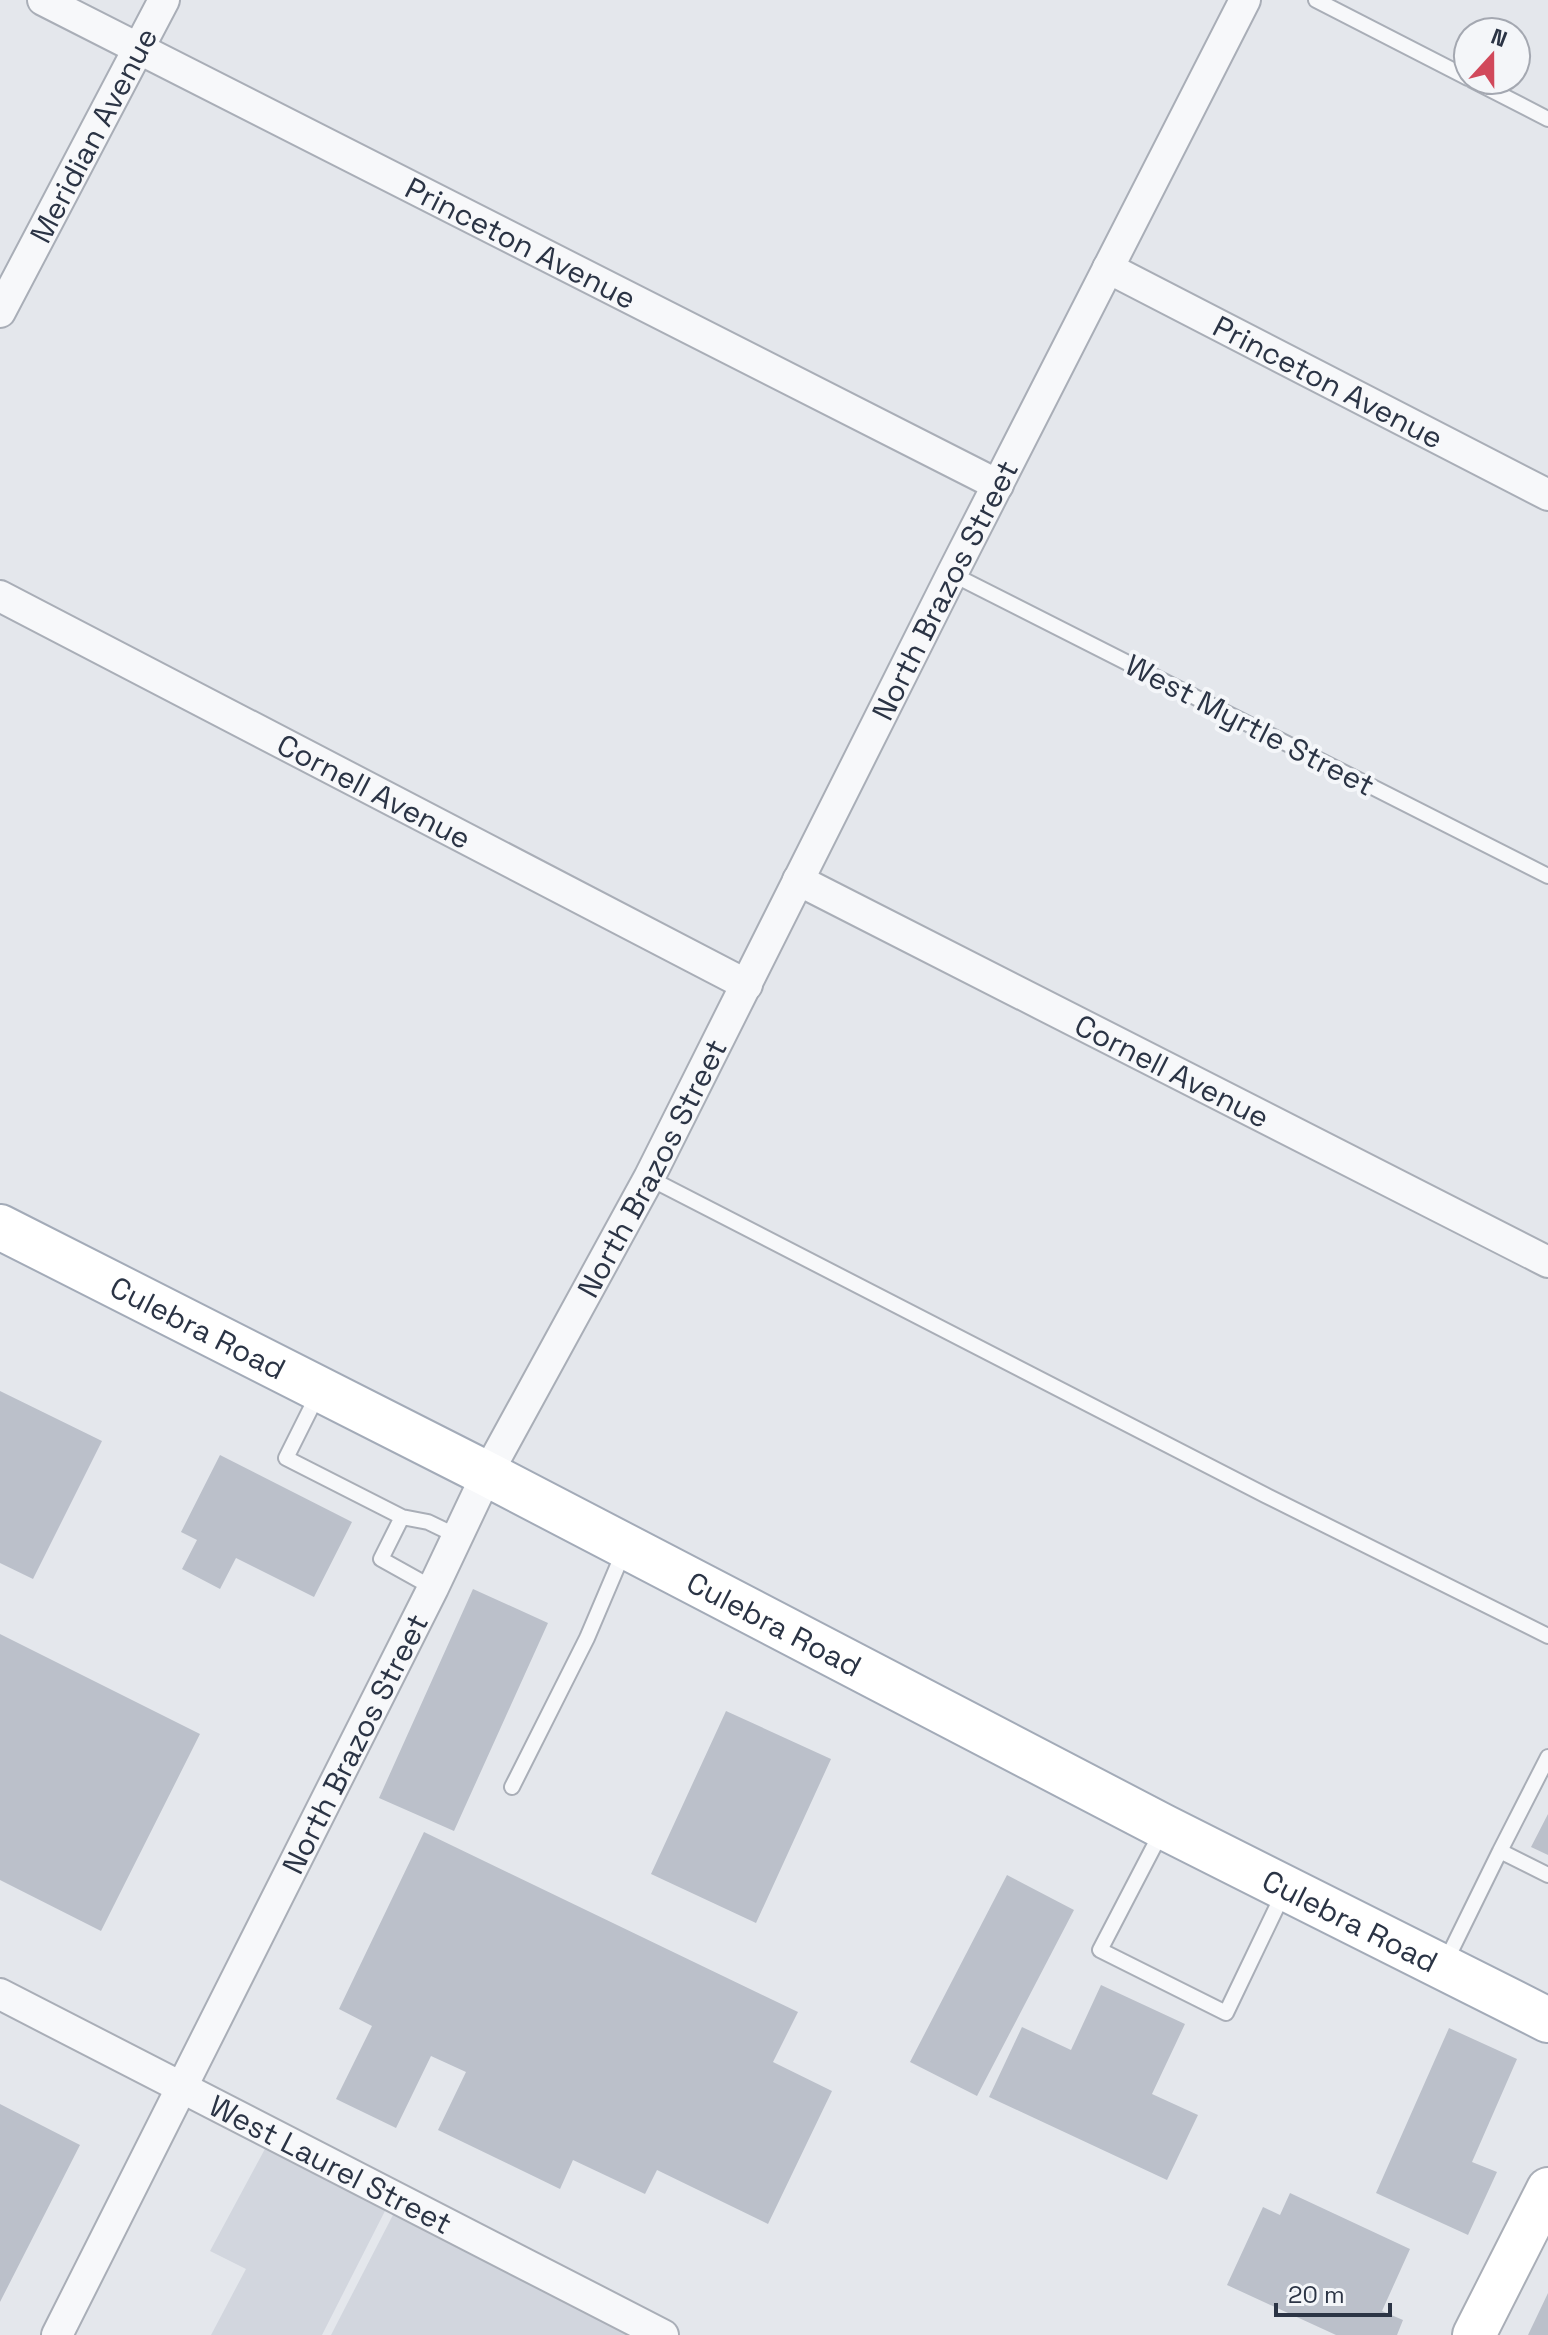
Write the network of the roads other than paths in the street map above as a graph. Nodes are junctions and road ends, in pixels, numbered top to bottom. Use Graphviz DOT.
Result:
graph roads {
  1 [pos="43,0"];
  2 [pos="164,0"];
  3 [pos="1245,0"];
  4 [pos="1316,0"];
  5 [pos="138,50"];
  6 [pos="1452,70"];
  7 [pos="1503,96"];
  8 [pos="1548,119"];
  9 [pos="1108,268"];
  10 [pos="0,312"];
  11 [pos="998,485"];
  12 [pos="1548,495"];
  13 [pos="952,574"];
  14 [pos="0,596"];
  15 [pos="1548,876"];
  16 [pos="798,880"];
  17 [pos="747,985"];
  18 [pos="649,1178"];
  19 [pos="0,1227"];
  20 [pos="1548,1262"];
  21 [pos="320,1390"];
  22 [pos="487,1474"];
  23 [pos="402,1517"];
  24 [pos="457,1536"];
  25 [pos="626,1547"];
  26 [pos="433,1588"];
  27 [pos="1548,1636"];
  28 [pos="1548,1757"];
  29 [pos="512,1787"];
  30 [pos="1164,1827"];
  31 [pos="1500,1851"];
  32 [pos="1548,1875"];
  33 [pos="1286,1888"];
  34 [pos="1443,1967"];
  35 [pos="0,1994"];
  36 [pos="1548,2020"];
  37 [pos="182,2089"];
  38 [pos="1548,2189"];
  39 [pos="57,2335"];
  40 [pos="663,2335"];
  41 [pos="1474,2335"];
  1 -- 5 [label="street, Princeton Avenue"];
  2 -- 5 [label="street, Meridian Avenue"];
  3 -- 9 [label="street, North Brazos Street"];
  4 -- 6 [label="lane"];
  5 -- 10 [label="street, Meridian Avenue"];
  5 -- 11 [label="street, Princeton Avenue"];
  7 -- 8 [label="lane"];
  9 -- 11 [label="street, North Brazos Street"];
  9 -- 12 [label="street, Princeton Avenue"];
  11 -- 13 [label="street, North Brazos Street"];
  13 -- 15 [label="lane, West Myrtle Street"];
  13 -- 16 [label="street, North Brazos Street"];
  14 -- 17 [label="street, Cornell Avenue"];
  16 -- 17 [label="street, North Brazos Street"];
  16 -- 20 [label="street, Cornell Avenue"];
  17 -- 18 [label="street, North Brazos Street"];
  18 -- 22 [label="street, North Brazos Street"];
  18 -- 27 [label="lane"];
  19 -- 21 [label="main road, Culebra Road"];
  21 -- 22 [label="main road, Culebra Road"];
  21 -- 23 [label="lane"];
  22 -- 24 [label="street, North Brazos Street"];
  22 -- 25 [label="main road, Culebra Road"];
  23 -- 24 [label="lane"];
  23 -- 26 [label="lane"];
  24 -- 26 [label="street, North Brazos Street"];
  25 -- 29 [label="lane"];
  25 -- 30 [label="main road, Culebra Road"];
  26 -- 37 [label="street, North Brazos Street"];
  28 -- 31 [label="lane"];
  30 -- 33 [label="main road, Culebra Road"];
  30 -- 33 [label="lane"];
  31 -- 32 [label="lane"];
  31 -- 34 [label="lane"];
  33 -- 34 [label="main road, Culebra Road"];
  34 -- 36 [label="main road, Culebra Road"];
  35 -- 37 [label="street, West Laurel Street"];
  37 -- 39 [label="street, North Brazos Street"];
  37 -- 40 [label="street, West Laurel Street"];
  38 -- 41 [label="main road"];
}
